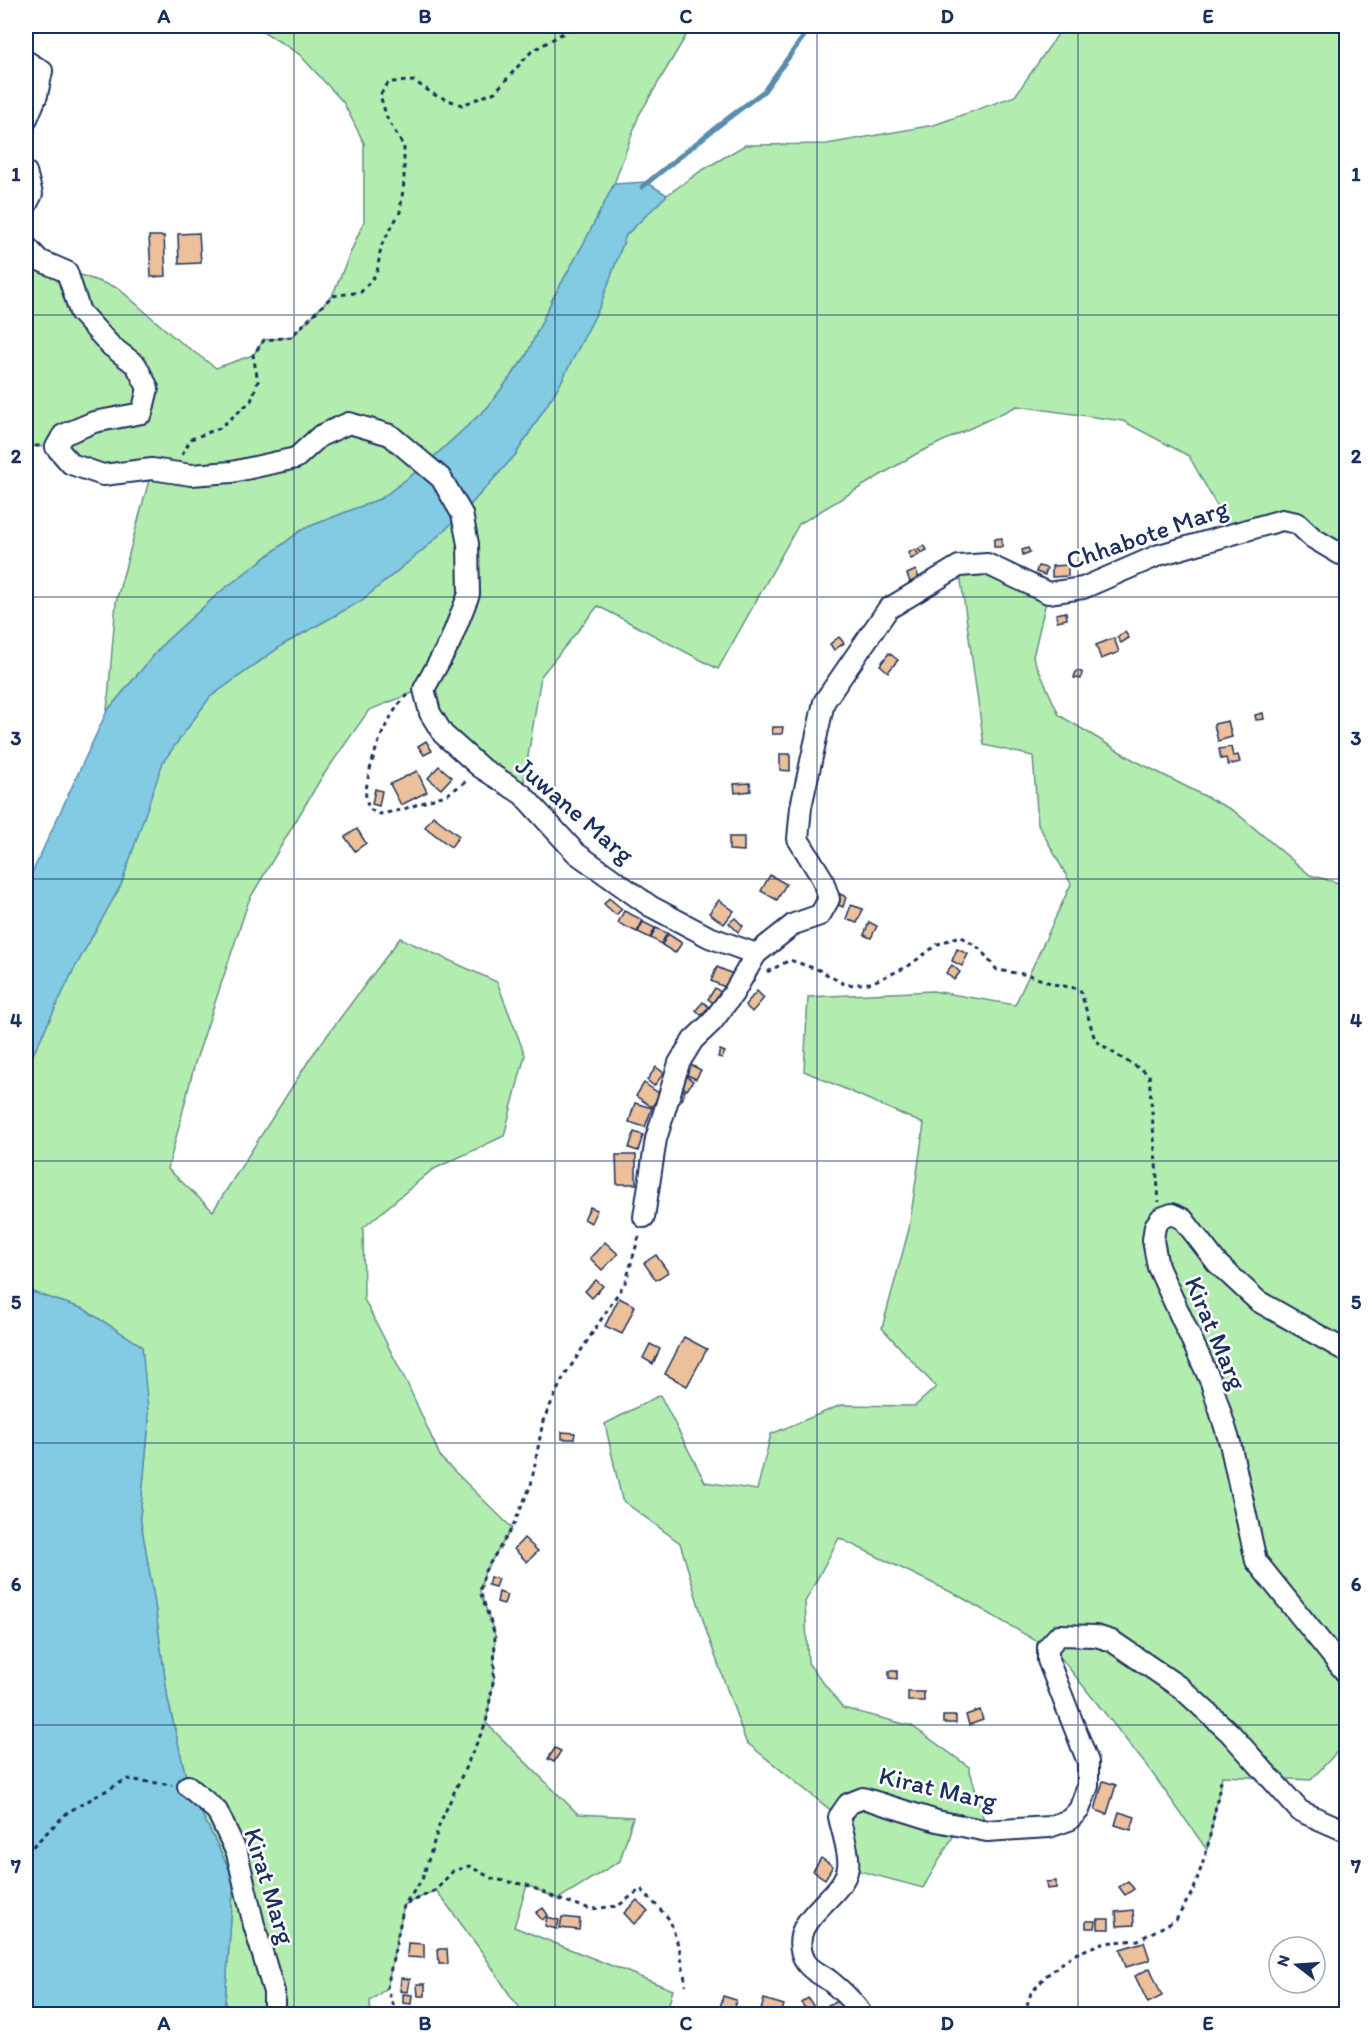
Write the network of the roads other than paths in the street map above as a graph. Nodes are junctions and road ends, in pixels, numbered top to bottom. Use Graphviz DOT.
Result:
graph roads {
  1 [pos="26,61"];
  2 [pos="26,120"];
  3 [pos="26,172"];
  4 [pos="26,206"];
  5 [pos="26,246"];
  6 [pos="1347,555"];
  7 [pos="756,954"];
  8 [pos="644,1217"];
  9 [pos="1347,1351"];
  10 [pos="1347,1673"];
  11 [pos="188,1786"];
  12 [pos="1347,1831"];
  13 [pos="274,2014"];
  14 [pos="861,2014"];
  1 -- 2 [label="street"];
  3 -- 4 [label="street"];
  5 -- 7 [label="street, Juwane Marg"];
  6 -- 7 [label="street, Chhabote Marg"];
  7 -- 8 [label="street, Chhabote Marg"];
  9 -- 10 [label="street, Kirat Marg"];
  11 -- 13 [label="street, Kirat Marg"];
  12 -- 14 [label="street, Kirat Marg"];
}
